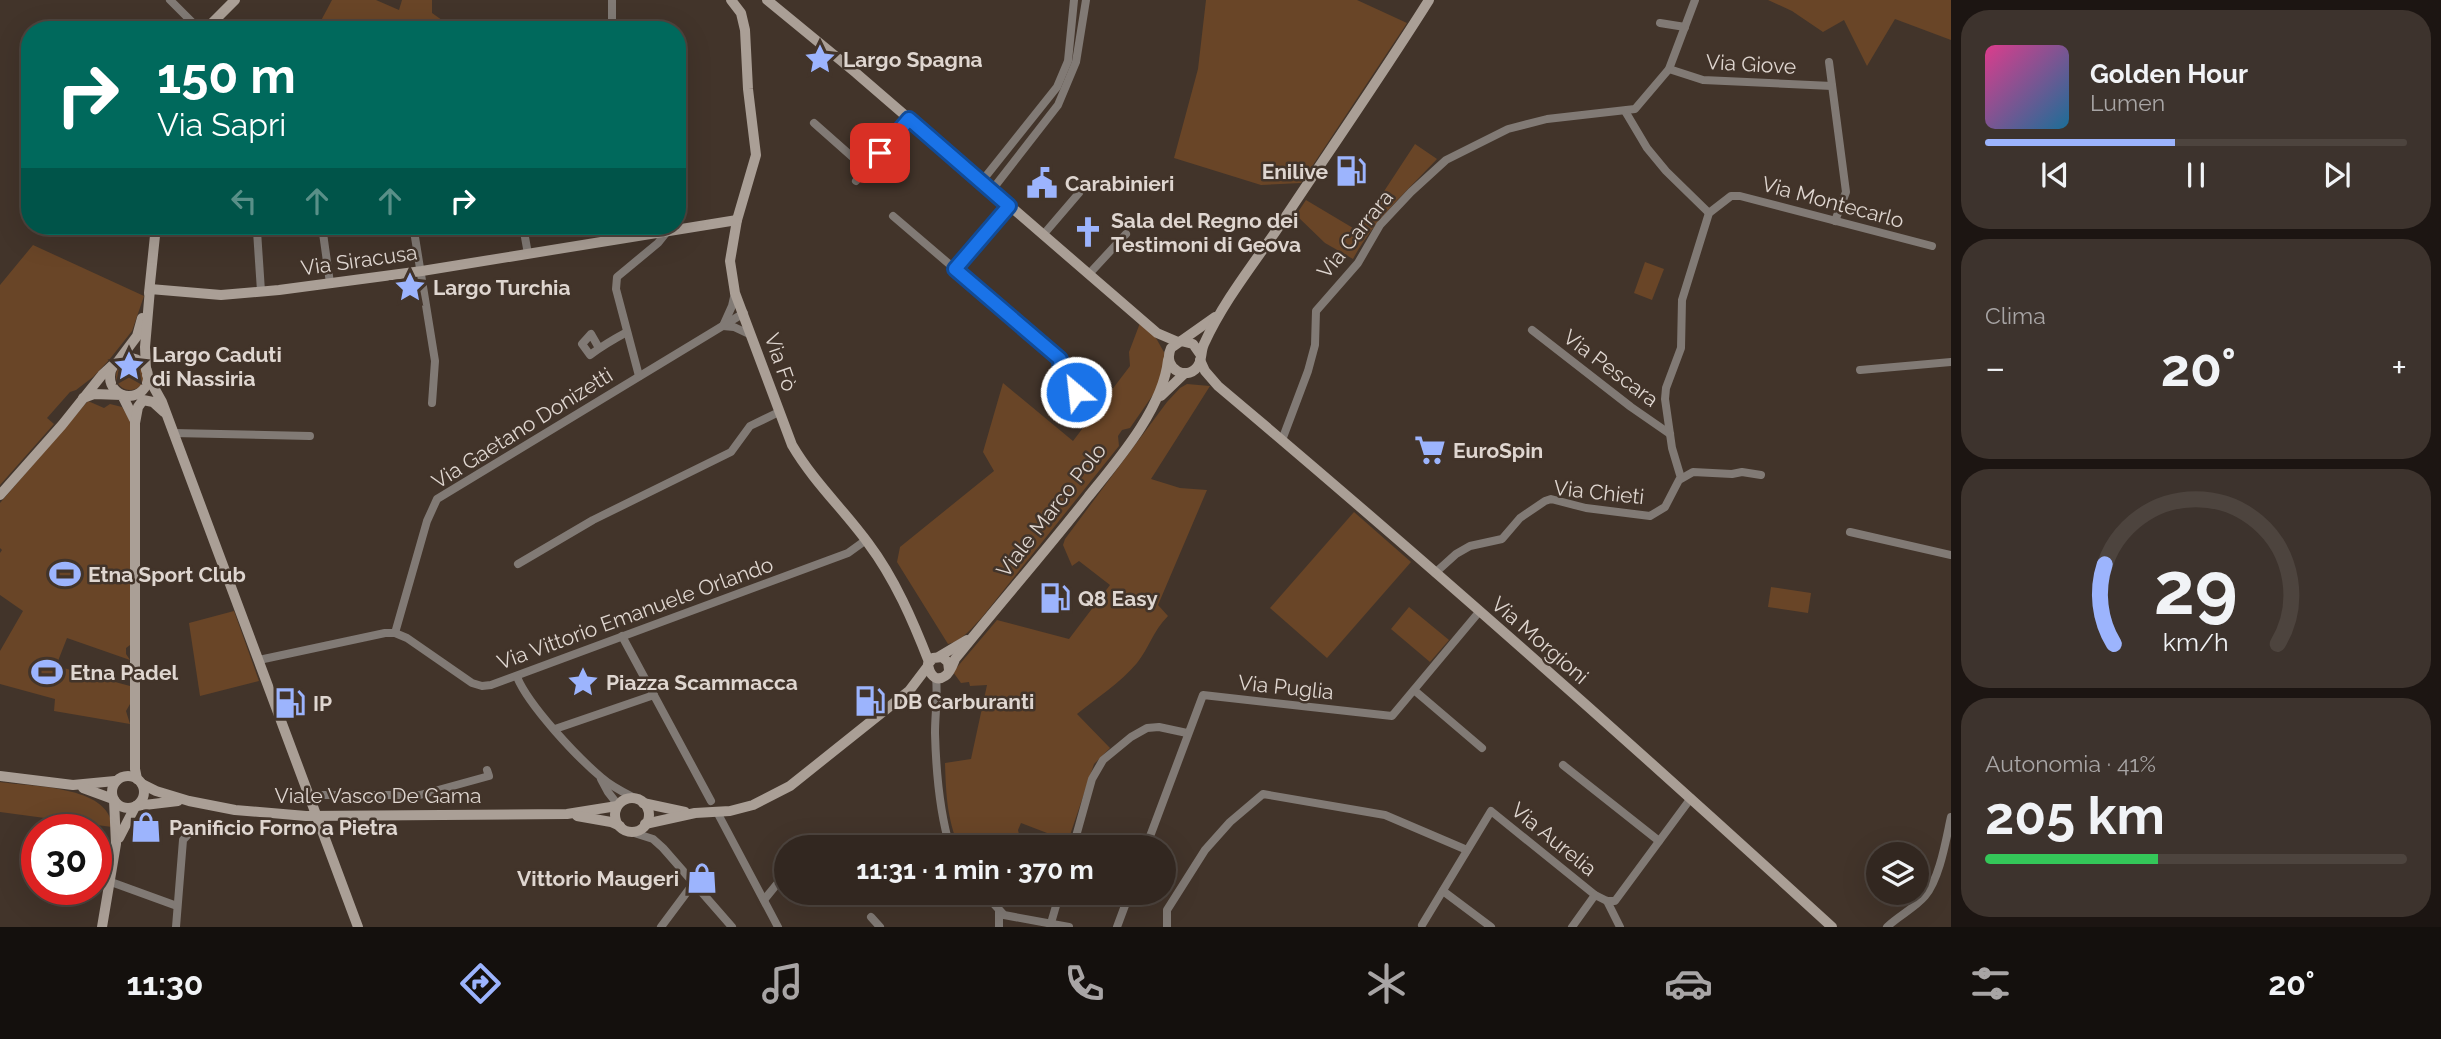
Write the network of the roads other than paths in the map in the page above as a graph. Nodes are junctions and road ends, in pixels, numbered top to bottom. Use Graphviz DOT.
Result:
graph roads {
  1 [pos="170,0"];
  2 [pos="235,0"];
  3 [pos="612,0"];
  4 [pos="734,0"];
  5 [pos="767,0"];
  6 [pos="1074,0"];
  7 [pos="1086,0"];
  8 [pos="1429,0"];
  9 [pos="1436,0"];
  10 [pos="1695,0"];
  11 [pos="192,21"];
  12 [pos="212,21"];
  13 [pos="612,21"];
  14 [pos="1660,23"];
  15 [pos="1685,27"];
  16 [pos="1397,52"];
  17 [pos="1829,62"];
  18 [pos="1669,69"];
  19 [pos="1832,86"];
  20 [pos="1625,111"];
  21 [pos="909,119"];
  22 [pos="814,123"];
  23 [pos="866,169"];
  24 [pos="990,171"];
  25 [pos="1000,180"];
  26 [pos="856,181"];
  27 [pos="982,181"];
  28 [pos="992,190"];
  29 [pos="1079,193"];
  30 [pos="1009,206"];
  31 [pos="1709,213"];
  32 [pos="892,216"];
  33 [pos="737,220"];
  34 [pos="1835,221"];
  35 [pos="686,229"];
  36 [pos="1126,234"];
  37 [pos="155,235"];
  38 [pos="257,235"];
  39 [pos="323,235"];
  40 [pos="415,235"];
  41 [pos="525,235"];
  42 [pos="612,235"];
  43 [pos="652,235"];
  44 [pos="664,235"];
  45 [pos="1043,235"];
  46 [pos="612,241"];
  47 [pos="1932,246"];
  48 [pos="528,254"];
  49 [pos="955,269"];
  50 [pos="422,271"];
  51 [pos="1089,274"];
  52 [pos="330,283"];
  53 [pos="150,289"];
  54 [pos="261,291"];
  55 [pos="735,293"];
  56 [pos="1231,299"];
  57 [pos="744,313"];
  58 [pos="723,326"];
  59 [pos="1532,330"];
  60 [pos="627,332"];
  61 [pos="1157,333"];
  62 [pos="751,335"];
  63 [pos="1180,342"];
  64 [pos="599,348"];
  65 [pos="1169,357"];
  66 [pos="1200,357"];
  67 [pos="1060,359"];
  68 [pos="117,362"];
  69 [pos="1951,362"];
  70 [pos="1860,370"];
  71 [pos="1187,373"];
  72 [pos="639,376"];
  73 [pos="1218,386"];
  74 [pos="143,389"];
  75 [pos="122,395"];
  76 [pos="83,398"];
  77 [pos="432,403"];
  78 [pos="1153,406"];
  79 [pos="779,412"];
  80 [pos="165,413"];
  81 [pos="135,423"];
  82 [pos="173,433"];
  83 [pos="1670,434"];
  84 [pos="310,436"];
  85 [pos="1282,440"];
  86 [pos="1761,475"];
  87 [pos="1681,478"];
  88 [pos="0,495"];
  89 [pos="1850,532"];
  90 [pos="866,540"];
  91 [pos="1951,555"];
  92 [pos="518,564"];
  93 [pos="1436,573"];
  94 [pos="1479,612"];
  95 [pos="395,633"];
  96 [pos="975,634"];
  97 [pos="622,636"];
  98 [pos="259,660"];
  99 [pos="933,660"];
  100 [pos="943,675"];
  101 [pos="517,677"];
  102 [pos="1414,690"];
  103 [pos="909,691"];
  104 [pos="654,695"];
  105 [pos="555,729"];
  106 [pos="1187,733"];
  107 [pos="135,744"];
  108 [pos="1482,748"];
  109 [pos="1563,765"];
  110 [pos="487,770"];
  111 [pos="0,776"];
  112 [pos="600,777"];
  113 [pos="119,779"];
  114 [pos="140,781"];
  115 [pos="73,785"];
  116 [pos="608,792"];
  117 [pos="309,795"];
  118 [pos="1691,798"];
  119 [pos="113,800"];
  120 [pos="639,800"];
  121 [pos="189,801"];
  122 [pos="711,801"];
  123 [pos="136,806"];
  124 [pos="618,806"];
  125 [pos="598,808"];
  126 [pos="717,812"];
  127 [pos="695,813"];
  128 [pos="567,814"];
  129 [pos="1951,817"];
  130 [pos="645,825"];
  131 [pos="624,828"];
  132 [pos="192,830"];
  133 [pos="947,835"];
  134 [pos="1076,835"];
  135 [pos="1150,835"];
  136 [pos="1659,841"];
  137 [pos="116,844"];
  138 [pos="663,848"];
  139 [pos="1467,850"];
  140 [pos="112,874"];
  141 [pos="112,882"];
  142 [pos="693,884"];
  143 [pos="774,888"];
  144 [pos="1443,891"];
  145 [pos="1595,895"];
  146 [pos="764,900"];
  147 [pos="1607,901"];
  148 [pos="106,905"];
  149 [pos="993,905"];
  150 [pos="1056,905"];
  151 [pos="1125,905"];
  152 [pos="177,906"];
  153 [pos="999,912"];
  154 [pos="871,918"];
  155 [pos="1051,923"];
  156 [pos="1422,925"];
  157 [pos="102,927"];
  158 [pos="176,927"];
  159 [pos="358,927"];
  160 [pos="661,927"];
  161 [pos="732,927"];
  162 [pos="778,927"];
  163 [pos="880,927"];
  164 [pos="999,927"];
  165 [pos="1069,927"];
  166 [pos="1117,927"];
  167 [pos="1167,927"];
  168 [pos="1491,927"];
  169 [pos="1572,927"];
  170 [pos="1620,927"];
  171 [pos="1832,927"];
  172 [pos="1887,927"];
  1 -- 11 [label="street"];
  2 -- 12 [label="street"];
  3 -- 13 [label="street"];
  4 -- 33 [label="street, Via Fò"];
  5 -- 21 [label="street"];
  6 -- 24 [label="street"];
  7 -- 25 [label="street"];
  8 -- 16 [label="street"];
  9 -- 16 [label="street"];
  10 -- 15 [label="street"];
  14 -- 15 [label="street"];
  15 -- 18 [label="street"];
  16 -- 56 [label="street"];
  17 -- 19 [label="street"];
  18 -- 19 [label="street, Via Giove"];
  18 -- 20 [label="street"];
  19 -- 34 [label="street"];
  20 -- 31 [label="street"];
  20 -- 85 [label="street, Via Carrara"];
  21 -- 23 [label="street"];
  21 -- 27 [label="street"];
  22 -- 23 [label="street"];
  23 -- 26 [label="street"];
  24 -- 25 [label="street"];
  24 -- 27 [label="street"];
  25 -- 28 [label="street"];
  27 -- 28 [label="street"];
  28 -- 30 [label="street"];
  29 -- 45 [label="street"];
  30 -- 45 [label="street"];
  30 -- 49 [label="street"];
  31 -- 34 [label="street, Via Montecarlo"];
  31 -- 83 [label="street"];
  32 -- 49 [label="street"];
  33 -- 35 [label="street, Via Siracusa"];
  33 -- 55 [label="street, Via Fò"];
  34 -- 47 [label="street, Via Montecarlo"];
  36 -- 51 [label="street"];
  37 -- 53 [label="street"];
  38 -- 54 [label="street"];
  39 -- 52 [label="street"];
  40 -- 50 [label="street"];
  41 -- 48 [label="street"];
  42 -- 46 [label="street"];
  43 -- 46 [label="street, Via Siracusa"];
  44 -- 60 [label="street"];
  45 -- 51 [label="street"];
  46 -- 48 [label="street, Via Siracusa"];
  48 -- 50 [label="street, Via Siracusa"];
  49 -- 67 [label="street"];
  50 -- 52 [label="street, Via Siracusa"];
  50 -- 77 [label="street"];
  51 -- 61 [label="street"];
  52 -- 54 [label="street, Via Siracusa"];
  53 -- 54 [label="street, Via Siracusa"];
  53 -- 68 [label="street"];
  53 -- 74 [label="street"];
  55 -- 57 [label="street, Via Fò"];
  55 -- 58 [label="street"];
  56 -- 63 [label="street"];
  56 -- 66 [label="street"];
  57 -- 58 [label="street, Via Gaetano Donizetti"];
  57 -- 62 [label="street, Via Fò"];
  58 -- 62 [label="street"];
  58 -- 72 [label="street, Via Gaetano Donizetti"];
  59 -- 83 [label="street, Via Pescara"];
  60 -- 64 [label="street"];
  60 -- 72 [label="street"];
  61 -- 63 [label="street"];
  61 -- 65 [label="street"];
  62 -- 79 [label="street, Via Fò"];
  63 -- 65 [label="street"];
  63 -- 66 [label="street"];
  65 -- 71 [label="street"];
  65 -- 78 [label="street"];
  66 -- 71 [label="street"];
  66 -- 73 [label="street"];
  67 -- 67 [label="street"];
  68 -- 74 [label="street"];
  68 -- 75 [label="street"];
  68 -- 76 [label="street"];
  69 -- 70 [label="street"];
  71 -- 73 [label="street"];
  71 -- 78 [label="street"];
  72 -- 95 [label="street, Via Gaetano Donizetti"];
  73 -- 85 [label="street, Via Morgioni"];
  74 -- 75 [label="street"];
  74 -- 80 [label="street"];
  74 -- 80 [label="street"];
  74 -- 81 [label="street"];
  75 -- 76 [label="street"];
  75 -- 81 [label="street"];
  76 -- 88 [label="street"];
  78 -- 96 [label="street, Viale Marco Polo"];
  79 -- 90 [label="street, Via Fò"];
  79 -- 92 [label="street"];
  80 -- 82 [label="street"];
  81 -- 107 [label="street"];
  82 -- 84 [label="street"];
  82 -- 98 [label="street"];
  83 -- 87 [label="street"];
  85 -- 93 [label="street, Via Morgioni"];
  86 -- 87 [label="street"];
  87 -- 93 [label="street, Via Chieti"];
  89 -- 91 [label="street"];
  90 -- 97 [label="street, Via Vittorio Emanuele Orlando"];
  90 -- 99 [label="street, Via Fò"];
  93 -- 94 [label="street, Via Morgioni"];
  94 -- 102 [label="street, Via Puglia"];
  94 -- 118 [label="street, Via Morgioni"];
  95 -- 98 [label="street"];
  95 -- 101 [label="street, Via Vittorio Emanuele Orlando"];
  96 -- 99 [label="street"];
  96 -- 100 [label="street, Viale Marco Polo"];
  97 -- 101 [label="street, Via Vittorio Emanuele Orlando"];
  97 -- 104 [label="street"];
  98 -- 117 [label="street"];
  99 -- 100 [label="street"];
  99 -- 100 [label="street"];
  99 -- 103 [label="street"];
  100 -- 103 [label="street"];
  100 -- 133 [label="street"];
  101 -- 105 [label="street"];
  102 -- 106 [label="street, Via Puglia"];
  102 -- 108 [label="street"];
  103 -- 126 [label="street"];
  104 -- 105 [label="street"];
  104 -- 122 [label="street"];
  105 -- 112 [label="street"];
  106 -- 134 [label="street"];
  106 -- 135 [label="street, Via Puglia"];
  107 -- 113 [label="street"];
  107 -- 114 [label="street"];
  109 -- 136 [label="street"];
  110 -- 117 [label="street"];
  111 -- 115 [label="street"];
  112 -- 116 [label="street"];
  112 -- 120 [label="street"];
  113 -- 114 [label="street"];
  113 -- 115 [label="street"];
  113 -- 119 [label="street"];
  114 -- 121 [label="street"];
  114 -- 123 [label="street"];
  115 -- 119 [label="street"];
  116 -- 124 [label="street"];
  116 -- 125 [label="street"];
  117 -- 159 [label="street"];
  118 -- 136 [label="street"];
  118 -- 171 [label="street, Via Morgioni"];
  119 -- 123 [label="street"];
  119 -- 137 [label="street"];
  120 -- 124 [label="street"];
  120 -- 127 [label="street"];
  120 -- 130 [label="street"];
  121 -- 123 [label="street"];
  121 -- 128 [label="street, Viale Vasco De Gama"];
  123 -- 137 [label="street"];
  124 -- 125 [label="street"];
  124 -- 131 [label="street"];
  125 -- 128 [label="street"];
  126 -- 127 [label="street"];
  126 -- 146 [label="street"];
  127 -- 130 [label="street"];
  128 -- 131 [label="street"];
  129 -- 172 [label="street"];
  130 -- 131 [label="street"];
  130 -- 138 [label="street"];
  131 -- 138 [label="street"];
  132 -- 152 [label="street"];
  136 -- 147 [label="street"];
  137 -- 140 [label="street"];
  138 -- 142 [label="street"];
  139 -- 144 [label="street"];
  139 -- 145 [label="street, Via Aurelia"];
  139 -- 167 [label="street"];
  141 -- 152 [label="street"];
  142 -- 160 [label="street"];
  142 -- 161 [label="street"];
  143 -- 146 [label="street"];
  144 -- 156 [label="street"];
  144 -- 168 [label="street"];
  145 -- 147 [label="street, Via Aurelia"];
  145 -- 169 [label="street"];
  146 -- 162 [label="street"];
  147 -- 170 [label="street"];
  148 -- 157 [label="street"];
  149 -- 153 [label="street"];
  150 -- 155 [label="street"];
  151 -- 166 [label="street"];
  152 -- 158 [label="street"];
  153 -- 155 [label="street"];
  153 -- 164 [label="street"];
  154 -- 163 [label="street"];
  155 -- 165 [label="street"];
}
